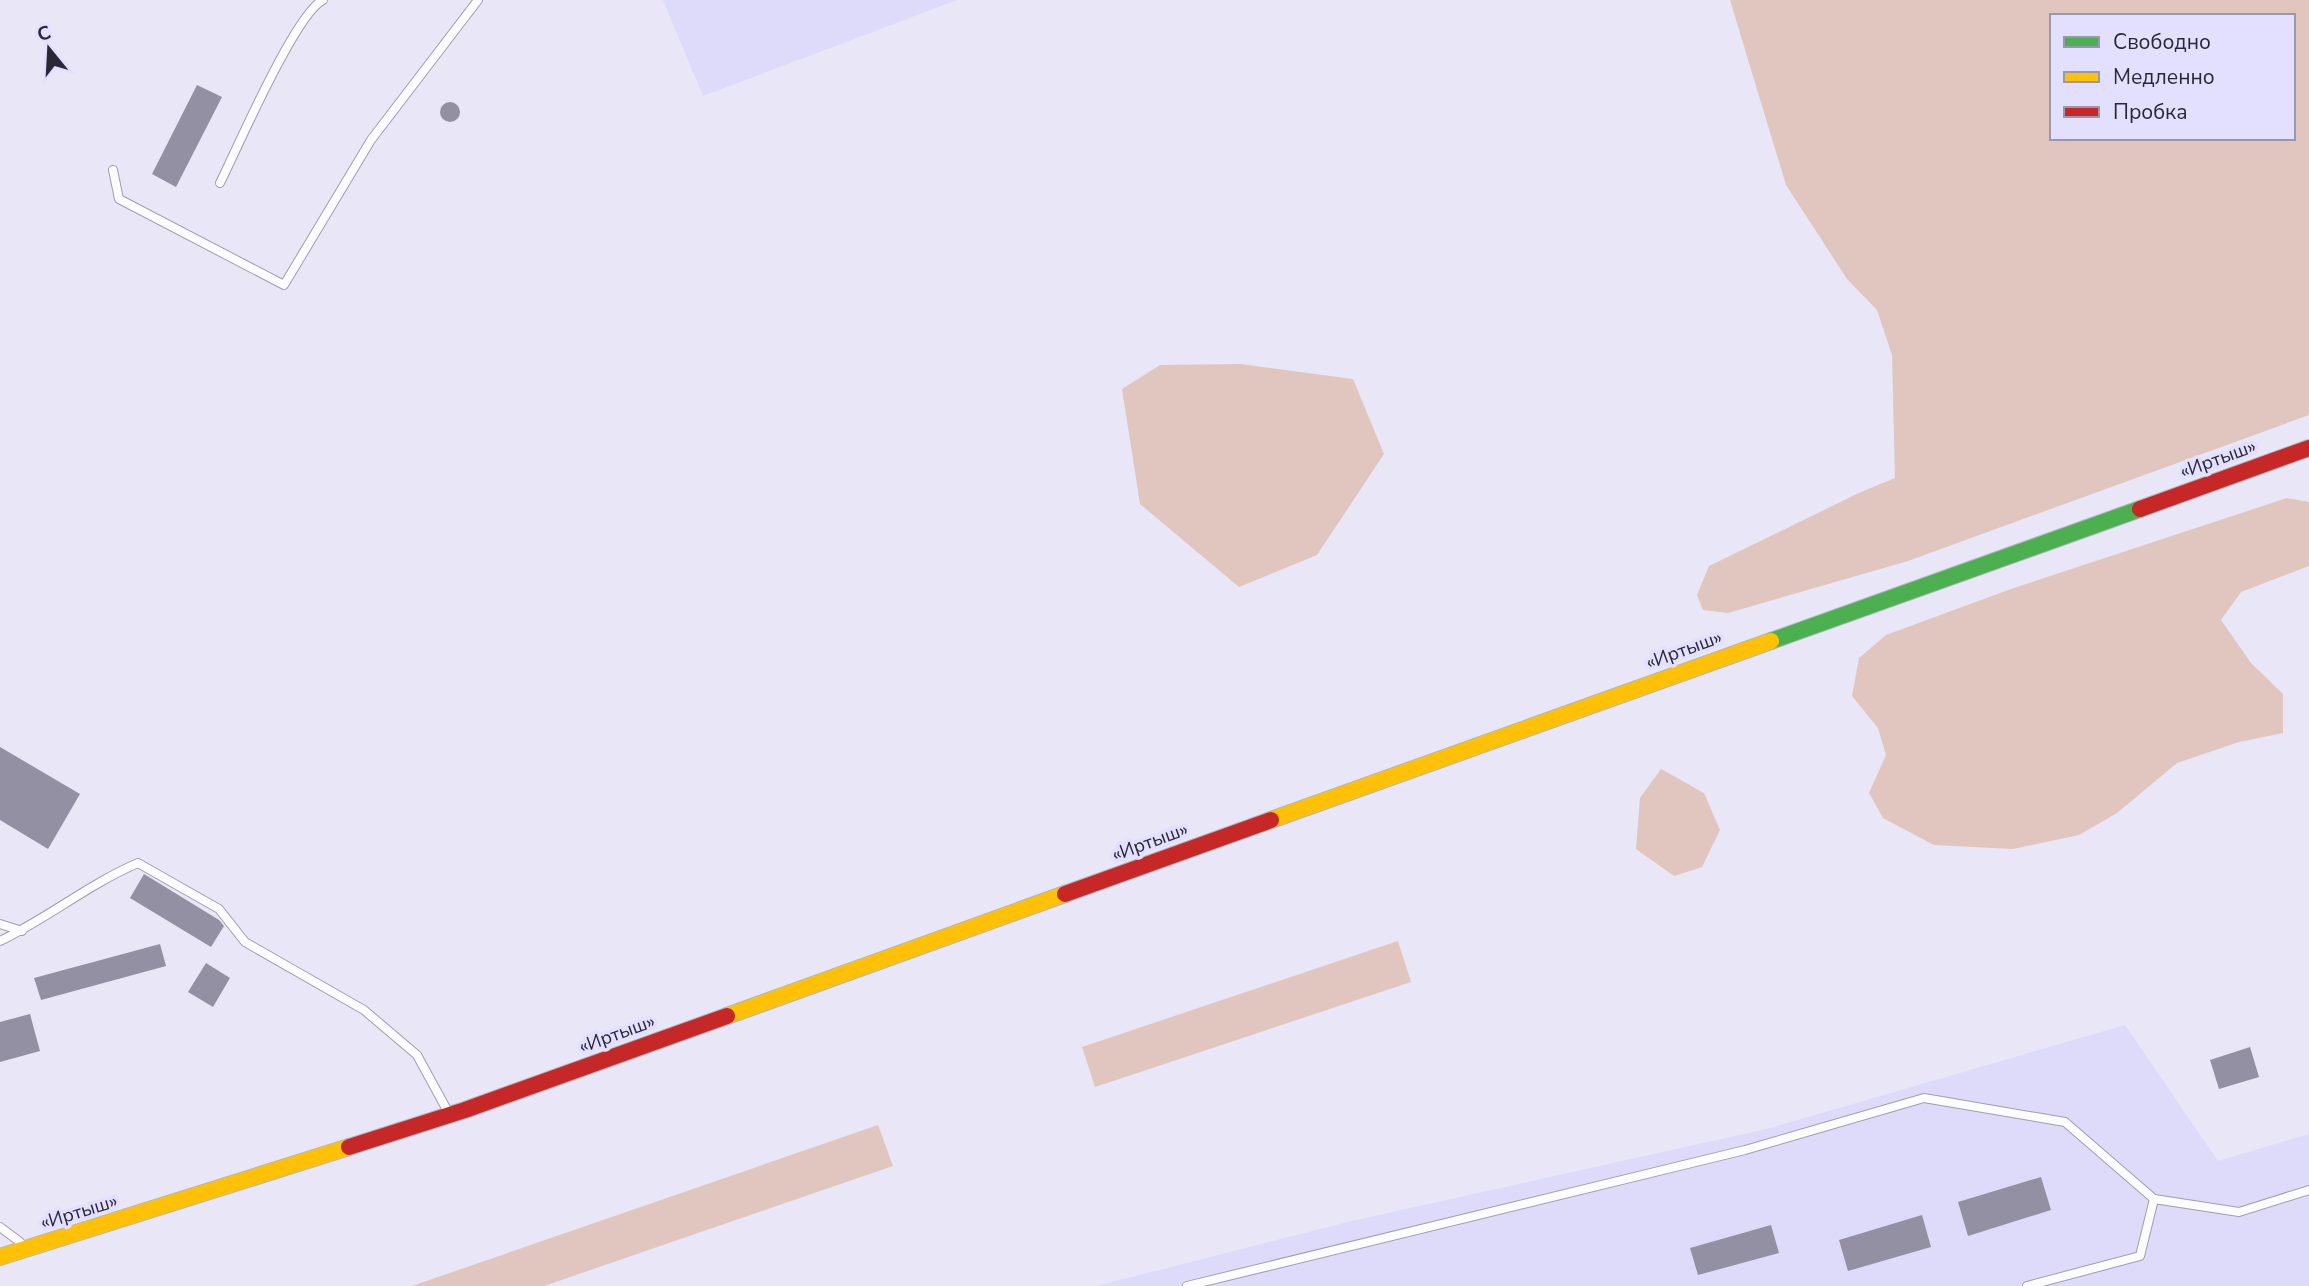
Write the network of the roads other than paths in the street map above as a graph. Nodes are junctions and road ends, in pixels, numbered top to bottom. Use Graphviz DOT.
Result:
graph roads {
  1 [pos="323,0"];
  2 [pos="478,0"];
  3 [pos="113,170"];
  4 [pos="220,183"];
  5 [pos="2309,448"];
  6 [pos="0,924"];
  7 [pos="22,931"];
  8 [pos="0,941"];
  9 [pos="450,1115"];
  10 [pos="2309,1190"];
  11 [pos="2154,1199"];
  12 [pos="0,1227"];
  13 [pos="29,1249"];
  14 [pos="0,1257"];
  15 [pos="1187,1286"];
  16 [pos="2026,1286"];
  1 -- 4 [label="lane"];
  2 -- 3 [label="lane"];
  5 -- 9 [label="highway, «Иртыш»"];
  6 -- 7 [label="lane"];
  7 -- 8 [label="lane"];
  7 -- 9 [label="lane"];
  9 -- 13 [label="highway, «Иртыш»"];
  10 -- 11 [label="lane"];
  11 -- 15 [label="lane"];
  11 -- 16 [label="lane"];
  12 -- 13 [label="lane"];
  13 -- 14 [label="highway, «Иртыш»"];
}
